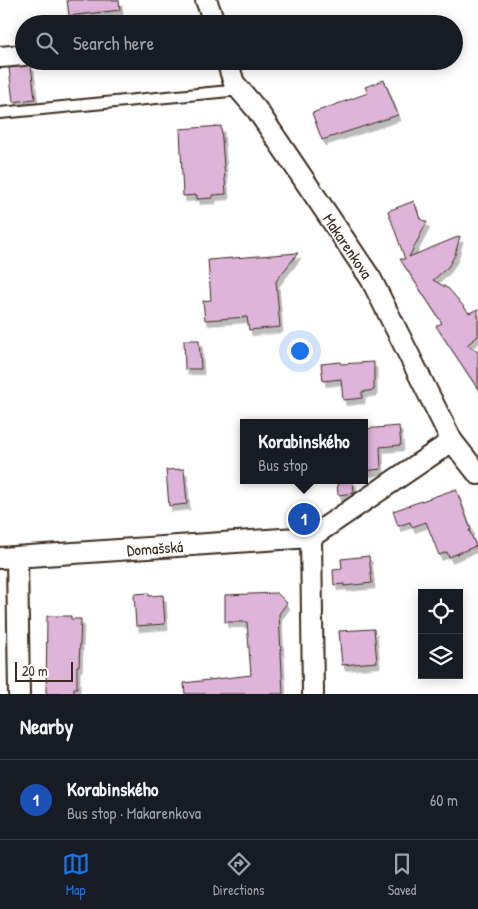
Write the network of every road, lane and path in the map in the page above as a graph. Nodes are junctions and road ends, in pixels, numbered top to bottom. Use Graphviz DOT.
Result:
graph roads {
  1 [pos="206,0"];
  2 [pos="212,15"];
  3 [pos="15,56"];
  4 [pos="0,57"];
  5 [pos="230,70"];
  6 [pos="240,90"];
  7 [pos="0,114"];
  8 [pos="452,441"];
  9 [pos="478,474"];
  10 [pos="311,537"];
  11 [pos="9,558"];
  12 [pos="19,694"];
  13 [pos="313,694"];
  1 -- 2 [label="street"];
  3 -- 4 [label="street"];
  5 -- 6 [label="street, Makarenkova"];
  6 -- 7 [label="lane"];
  6 -- 8 [label="street, Makarenkova"];
  8 -- 9 [label="street, Makarenkova"];
  8 -- 10 [label="street"];
  10 -- 11 [label="street, Domašská"];
  10 -- 13 [label="street"];
  11 -- 12 [label="street"];
}
